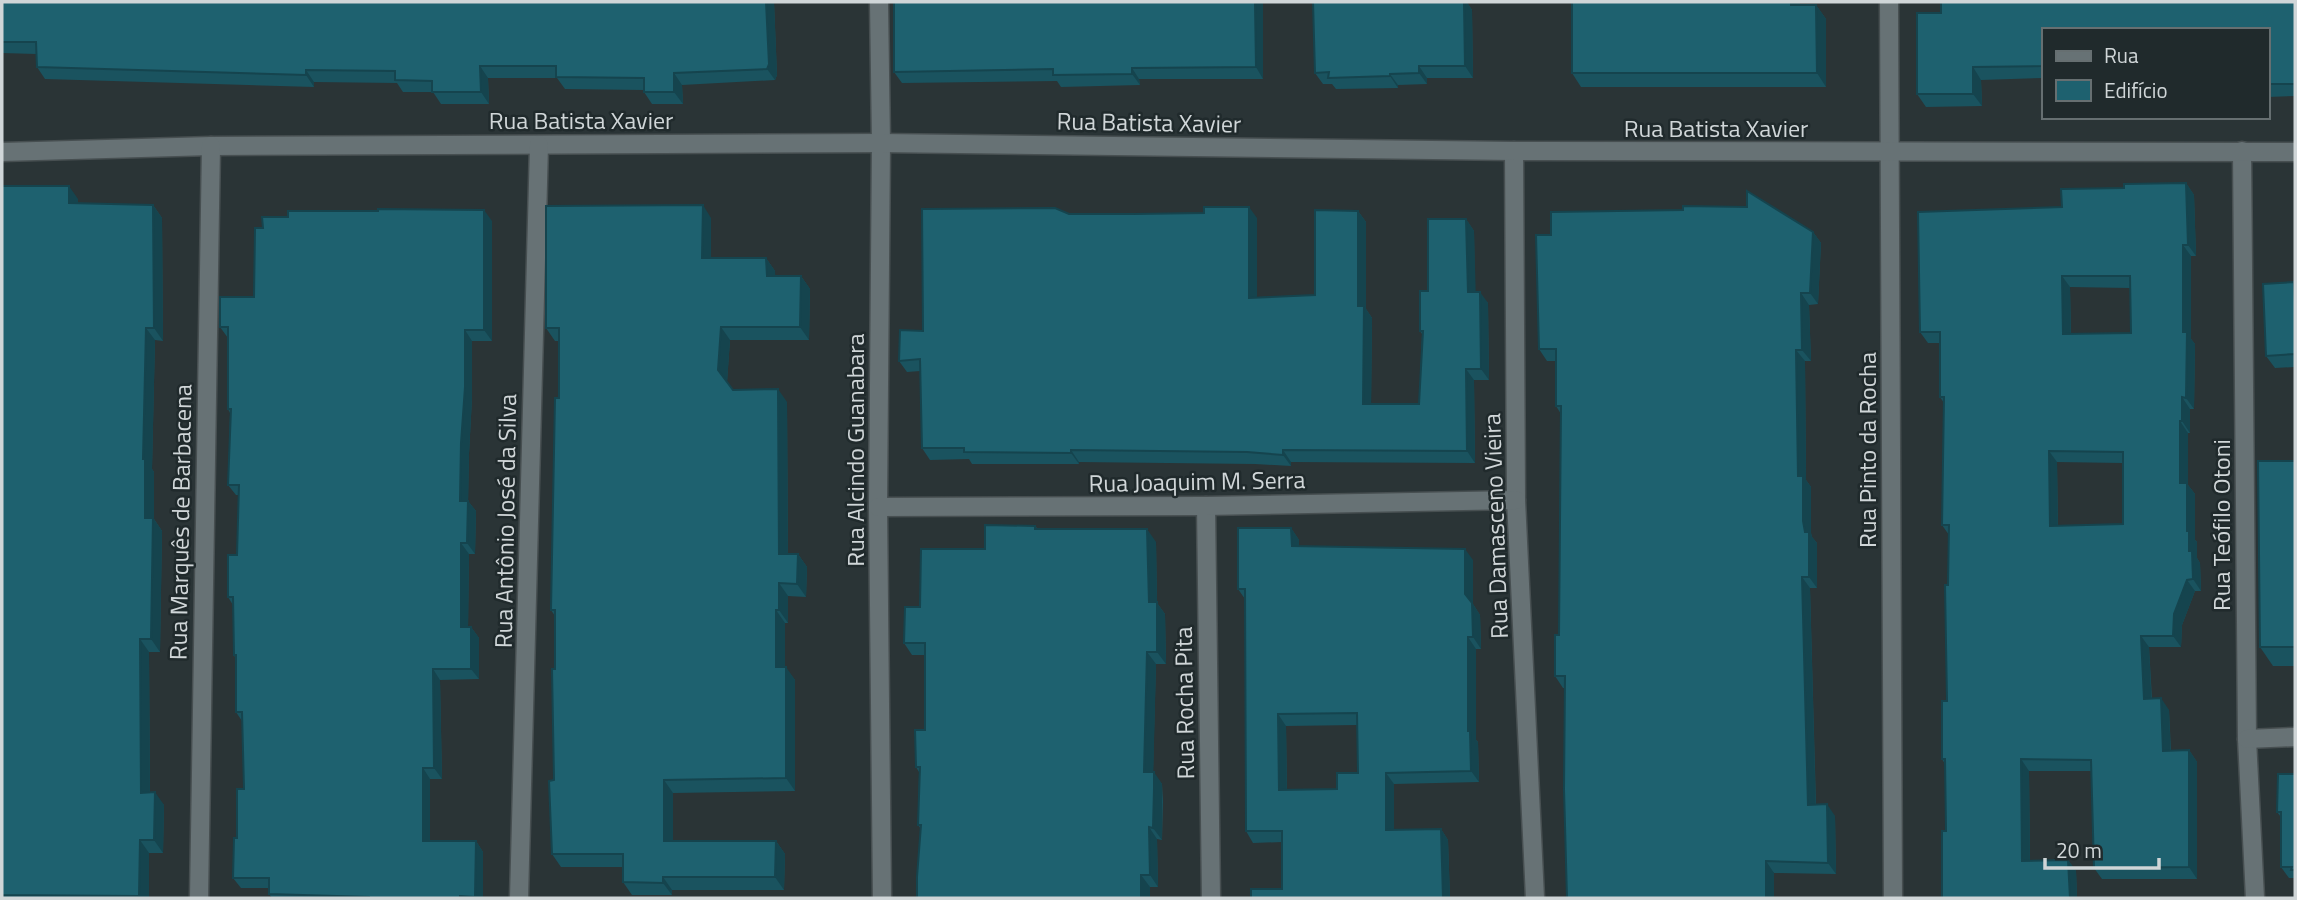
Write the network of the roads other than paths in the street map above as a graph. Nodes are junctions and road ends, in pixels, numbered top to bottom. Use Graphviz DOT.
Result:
graph roads {
  1 [pos="879,2"];
  2 [pos="1889,2"];
  3 [pos="881,143"];
  4 [pos="539,145"];
  5 [pos="211,146"];
  6 [pos="1514,151"];
  7 [pos="2242,151"];
  8 [pos="2,152"];
  9 [pos="2295,152"];
  10 [pos="1891,153"];
  11 [pos="1516,500"];
  12 [pos="1206,506"];
  13 [pos="878,507"];
  14 [pos="2295,737"];
  15 [pos="2247,739"];
  16 [pos="199,898"];
  17 [pos="519,898"];
  18 [pos="882,898"];
  19 [pos="1211,898"];
  20 [pos="1535,898"];
  21 [pos="1893,898"];
  22 [pos="2255,898"];
  1 -- 3 [label="street, Rua Alcindo Guanabara"];
  2 -- 10 [label="street, Rua Pinto da Rocha"];
  3 -- 4 [label="street, Rua Batista Xavier"];
  3 -- 6 [label="street, Rua Batista Xavier"];
  3 -- 13 [label="street, Rua Alcindo Guanabara"];
  4 -- 5 [label="street, Rua Batista Xavier"];
  4 -- 17 [label="street, Rua Antônio José da Silva"];
  5 -- 8 [label="street, Rua Batista Xavier"];
  5 -- 16 [label="street, Rua Marquês de Barbacena"];
  6 -- 10 [label="street, Rua Batista Xavier"];
  6 -- 11 [label="street, Rua Damasceno Vieira"];
  7 -- 9 [label="street, Rua Batista Xavier"];
  7 -- 10 [label="street, Rua Batista Xavier"];
  7 -- 15 [label="street, Rua Teófilo Otoni"];
  10 -- 21 [label="street, Rua Pinto da Rocha"];
  11 -- 12 [label="street, Rua Joaquim M. Serra"];
  11 -- 20 [label="street, Rua Damasceno Vieira"];
  12 -- 13 [label="street, Rua Joaquim M. Serra"];
  12 -- 19 [label="street, Rua Rocha Pita"];
  13 -- 18 [label="street, Rua Alcindo Guanabara"];
  14 -- 15 [label="street"];
  15 -- 22 [label="street, Rua Teófilo Otoni"];
}
